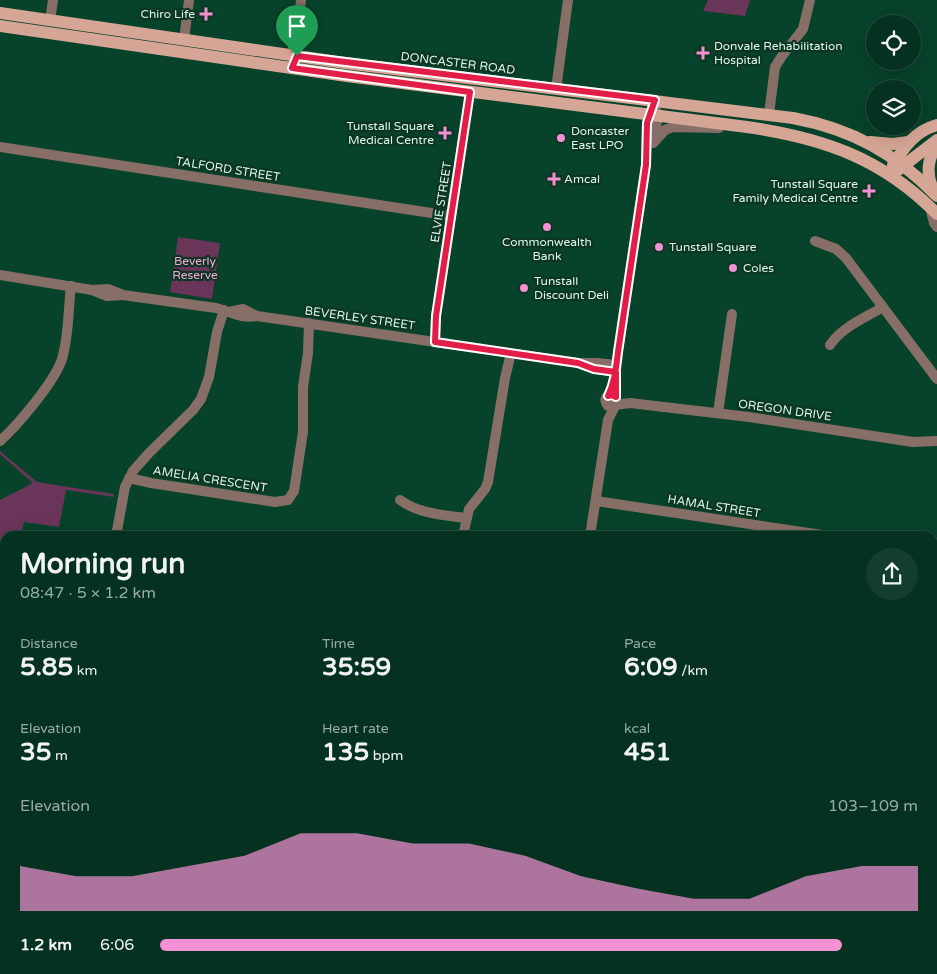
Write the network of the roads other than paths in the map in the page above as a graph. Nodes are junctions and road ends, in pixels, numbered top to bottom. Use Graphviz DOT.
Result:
graph roads {
  1 [pos="52,0"];
  2 [pos="189,0"];
  3 [pos="301,0"];
  4 [pos="568,0"];
  5 [pos="810,0"];
  6 [pos="0,14"];
  7 [pos="50,21"];
  8 [pos="0,26"];
  9 [pos="184,40"];
  10 [pos="294,56"];
  11 [pos="292,68"];
  12 [pos="556,89"];
  13 [pos="470,92"];
  14 [pos="655,100"];
  15 [pos="769,114"];
  16 [pos="653,115"];
  17 [pos="937,125"];
  18 [pos="747,126"];
  19 [pos="841,131"];
  20 [pos="913,138"];
  21 [pos="865,141"];
  22 [pos="654,142"];
  23 [pos="937,142"];
  24 [pos="0,148"];
  25 [pos="924,150"];
  26 [pos="845,151"];
  27 [pos="900,163"];
  28 [pos="646,165"];
  29 [pos="888,174"];
  30 [pos="936,194"];
  31 [pos="934,210"];
  32 [pos="451,216"];
  33 [pos="937,226"];
  34 [pos="815,241"];
  35 [pos="0,275"];
  36 [pos="74,287"];
  37 [pos="883,307"];
  38 [pos="223,310"];
  39 [pos="732,314"];
  40 [pos="312,324"];
  41 [pos="432,342"];
  42 [pos="830,345"];
  43 [pos="508,353"];
  44 [pos="616,373"];
  45 [pos="937,378"];
  46 [pos="613,401"];
  47 [pos="718,413"];
  48 [pos="0,441"];
  49 [pos="937,441"];
  50 [pos="129,478"];
  51 [pos="400,500"];
  52 [pos="596,501"];
  53 [pos="466,518"];
  54 [pos="117,531"];
  55 [pos="464,531"];
  56 [pos="591,531"];
  57 [pos="787,531"];
  1 -- 7 [label="street"];
  2 -- 9 [label="street"];
  3 -- 10 [label="street"];
  4 -- 12 [label="street"];
  5 -- 15 [label="street"];
  6 -- 7 [label="main road, DONCASTER ROAD"];
  7 -- 9 [label="main road, DONCASTER ROAD"];
  8 -- 11 [label="main road"];
  9 -- 10 [label="main road, DONCASTER ROAD"];
  10 -- 11 [label="main road"];
  10 -- 12 [label="main road, DONCASTER ROAD"];
  11 -- 13 [label="main road"];
  12 -- 14 [label="main road, DONCASTER ROAD"];
  13 -- 16 [label="main road"];
  13 -- 32 [label="street, ELVIE STREET"];
  14 -- 15 [label="main road, DONCASTER ROAD"];
  14 -- 16 [label="street"];
  15 -- 19 [label="main road, DONCASTER ROAD"];
  16 -- 18 [label="main road"];
  16 -- 22 [label="street"];
  16 -- 28 [label="street"];
  17 -- 20 [label="main road"];
  18 -- 22 [label="street"];
  18 -- 26 [label="main road"];
  19 -- 21 [label="main road, DONCASTER ROAD"];
  19 -- 26 [label="main road"];
  20 -- 21 [label="main road"];
  20 -- 25 [label="main road"];
  20 -- 27 [label="main road"];
  21 -- 27 [label="main road, DONCASTER ROAD"];
  22 -- 28 [label="street"];
  23 -- 25 [label="main road"];
  23 -- 30 [label="main road"];
  24 -- 32 [label="street, TALFORD STREET"];
  25 -- 27 [label="main road"];
  26 -- 29 [label="main road"];
  27 -- 29 [label="main road"];
  27 -- 30 [label="main road, DONCASTER ROAD"];
  28 -- 44 [label="street"];
  29 -- 31 [label="main road"];
  31 -- 33 [label="street"];
  32 -- 41 [label="street, ELVIE STREET"];
  34 -- 37 [label="street"];
  35 -- 36 [label="street, BEVERLEY STREET"];
  36 -- 38 [label="street, BEVERLEY STREET"];
  36 -- 48 [label="street"];
  37 -- 42 [label="street"];
  37 -- 45 [label="street"];
  38 -- 40 [label="street, BEVERLEY STREET"];
  38 -- 50 [label="street"];
  39 -- 47 [label="street"];
  40 -- 41 [label="street, BEVERLEY STREET"];
  40 -- 50 [label="street, AMELIA CRESCENT"];
  41 -- 43 [label="street, BEVERLEY STREET"];
  43 -- 44 [label="street, BEVERLEY STREET"];
  43 -- 53 [label="street"];
  44 -- 46 [label="street"];
  46 -- 47 [label="street, OREGON DRIVE"];
  46 -- 52 [label="street"];
  47 -- 49 [label="street, OREGON DRIVE"];
  50 -- 54 [label="street"];
  51 -- 53 [label="street"];
  52 -- 56 [label="street"];
  52 -- 57 [label="street, HAMAL STREET"];
  53 -- 55 [label="street"];
}
